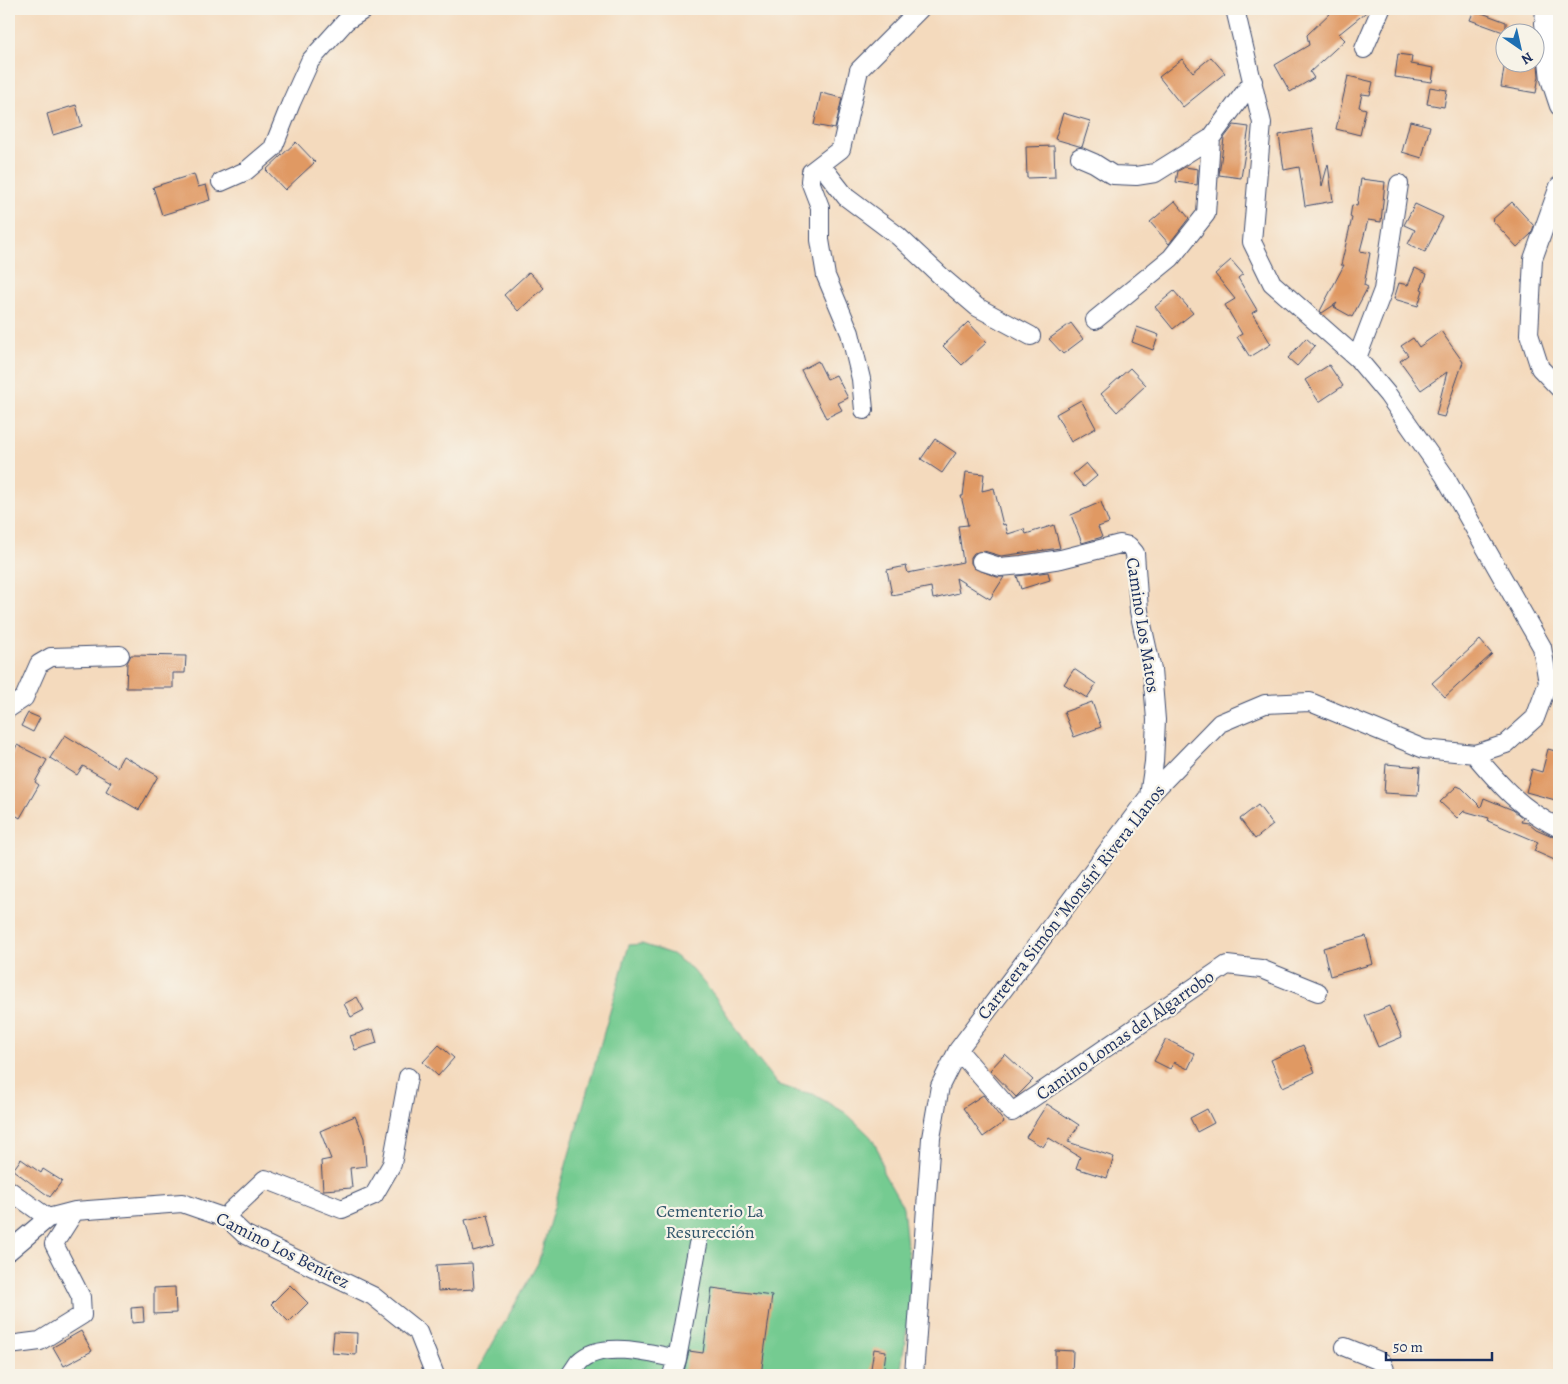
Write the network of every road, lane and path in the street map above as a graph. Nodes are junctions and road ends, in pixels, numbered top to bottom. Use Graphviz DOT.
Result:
graph roads {
  1 [pos="365,9"];
  2 [pos="920,9"];
  3 [pos="1235,9"];
  4 [pos="1381,9"];
  5 [pos="1546,9"];
  6 [pos="1364,49"];
  7 [pos="1252,81"];
  8 [pos="1559,106"];
  9 [pos="1211,138"];
  10 [pos="1080,157"];
  11 [pos="821,165"];
  12 [pos="221,182"];
  13 [pos="1399,184"];
  14 [pos="1559,186"];
  15 [pos="1095,320"];
  16 [pos="1031,336"];
  17 [pos="1357,358"];
  18 [pos="1559,388"];
  19 [pos="864,410"];
  20 [pos="981,561"];
  21 [pos="120,655"];
  22 [pos="9,708"];
  23 [pos="1474,754"];
  24 [pos="1149,796"];
  25 [pos="1559,828"];
  26 [pos="1318,992"];
  27 [pos="958,1050"];
  28 [pos="408,1077"];
  29 [pos="9,1190"];
  30 [pos="75,1211"];
  31 [pos="48,1218"];
  32 [pos="228,1218"];
  33 [pos="698,1244"];
  34 [pos="9,1251"];
  35 [pos="9,1346"];
  36 [pos="1345,1347"];
  37 [pos="674,1367"];
  38 [pos="434,1375"];
  39 [pos="570,1375"];
  40 [pos="914,1375"];
  41 [pos="1387,1375"];
  1 -- 12 [label="street"];
  2 -- 11 [label="street"];
  3 -- 7 [label="street, Carretera Simón \"Monsín\" Rivera Llanos"];
  4 -- 6 [label="street"];
  5 -- 8 [label="street"];
  7 -- 9 [label="street"];
  7 -- 17 [label="street, Carretera Simón \"Monsín\" Rivera Llanos"];
  9 -- 10 [label="street"];
  9 -- 15 [label="street"];
  11 -- 16 [label="street"];
  11 -- 19 [label="street"];
  13 -- 17 [label="street"];
  14 -- 18 [label="street"];
  17 -- 23 [label="street, Carretera Simón \"Monsín\" Rivera Llanos"];
  20 -- 24 [label="street, Camino Los Matos"];
  21 -- 22 [label="street"];
  23 -- 24 [label="street, Carretera Simón \"Monsín\" Rivera Llanos"];
  23 -- 25 [label="street"];
  24 -- 27 [label="street, Carretera Simón \"Monsín\" Rivera Llanos"];
  26 -- 27 [label="street, Camino Lomas del Algarrobo"];
  27 -- 40 [label="street, Carretera Simón \"Monsín\" Rivera Llanos"];
  28 -- 32 [label="street"];
  29 -- 31 [label="street"];
  30 -- 31 [label="street, Camino Los Benítez"];
  30 -- 32 [label="street, Camino Los Benítez"];
  30 -- 35 [label="street"];
  31 -- 34 [label="street"];
  32 -- 38 [label="street, Camino Los Benítez"];
  33 -- 37 [label="street"];
  36 -- 41 [label="street"];
  37 -- 39 [label="street"];
}
